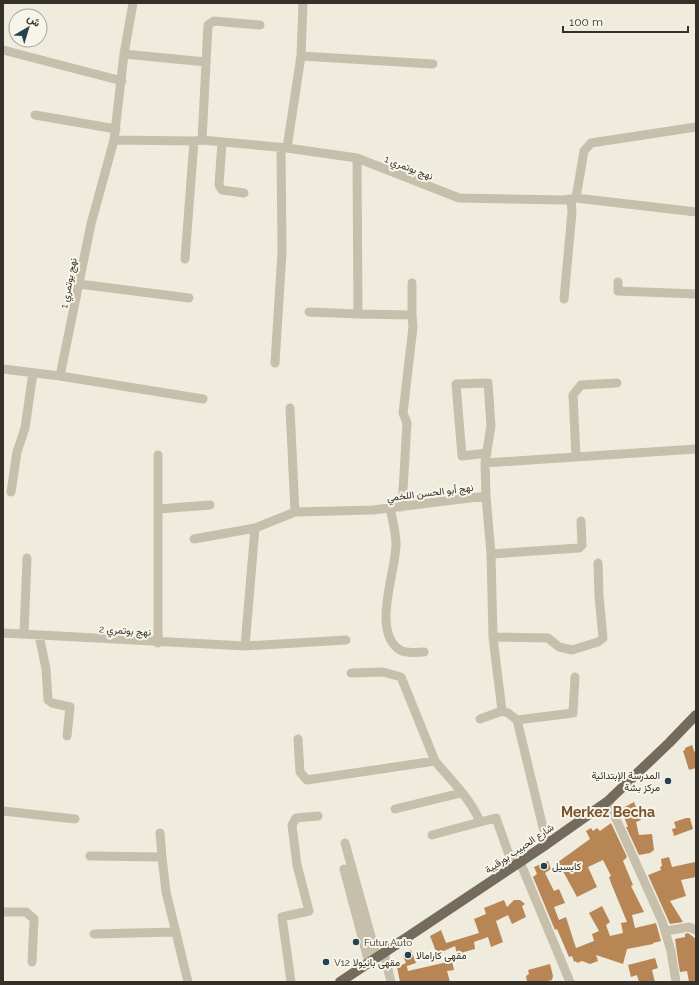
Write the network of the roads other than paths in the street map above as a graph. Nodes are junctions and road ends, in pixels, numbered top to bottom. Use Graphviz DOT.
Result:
graph roads {
  1 [pos="133,3"];
  2 [pos="303,3"];
  3 [pos="260,25"];
  4 [pos="3,50"];
  5 [pos="124,54"];
  6 [pos="301,56"];
  7 [pos="206,62"];
  8 [pos="433,64"];
  9 [pos="122,81"];
  10 [pos="35,114"];
  11 [pos="696,127"];
  12 [pos="116,129"];
  13 [pos="114,140"];
  14 [pos="198,140"];
  15 [pos="222,142"];
  16 [pos="284,148"];
  17 [pos="356,158"];
  18 [pos="244,193"];
  19 [pos="574,198"];
  20 [pos="696,212"];
  21 [pos="185,259"];
  22 [pos="618,282"];
  23 [pos="412,283"];
  24 [pos="79,284"];
  25 [pos="696,294"];
  26 [pos="189,298"];
  27 [pos="564,299"];
  28 [pos="309,312"];
  29 [pos="358,314"];
  30 [pos="412,316"];
  31 [pos="274,363"];
  32 [pos="3,369"];
  33 [pos="33,373"];
  34 [pos="60,376"];
  35 [pos="617,383"];
  36 [pos="203,398"];
  37 [pos="290,408"];
  38 [pos="696,449"];
  39 [pos="487,453"];
  40 [pos="158,455"];
  41 [pos="576,456"];
  42 [pos="485,463"];
  43 [pos="11,492"];
  44 [pos="486,496"];
  45 [pos="210,506"];
  46 [pos="402,506"];
  47 [pos="390,507"];
  48 [pos="158,509"];
  49 [pos="295,512"];
  50 [pos="581,521"];
  51 [pos="255,528"];
  52 [pos="194,539"];
  53 [pos="491,554"];
  54 [pos="27,558"];
  55 [pos="598,563"];
  56 [pos="3,633"];
  57 [pos="24,634"];
  58 [pos="39,635"];
  59 [pos="493,637"];
  60 [pos="346,640"];
  61 [pos="158,643"];
  62 [pos="245,646"];
  63 [pos="424,652"];
  64 [pos="351,673"];
  65 [pos="575,677"];
  66 [pos="502,711"];
  67 [pos="696,715"];
  68 [pos="480,719"];
  69 [pos="517,720"];
  70 [pos="67,736"];
  71 [pos="298,739"];
  72 [pos="435,761"];
  73 [pos="461,793"];
  74 [pos="608,801"];
  75 [pos="395,809"];
  76 [pos="3,811"];
  77 [pos="318,816"];
  78 [pos="74,819"];
  79 [pos="480,822"];
  80 [pos="160,833"];
  81 [pos="432,835"];
  82 [pos="345,843"];
  83 [pos="547,844"];
  84 [pos="90,856"];
  85 [pos="162,857"];
  86 [pos="517,864"];
  87 [pos="344,869"];
  88 [pos="3,912"];
  89 [pos="696,930"];
  90 [pos="666,931"];
  91 [pos="176,932"];
  92 [pos="94,934"];
  93 [pos="377,958"];
  94 [pos="32,962"];
  95 [pos="188,982"];
  96 [pos="291,982"];
  97 [pos="340,982"];
  98 [pos="391,982"];
  99 [pos="570,982"];
  100 [pos="676,982"];
  1 -- 5 [label="street, نهج بوتمري 1"];
  2 -- 6 [label="street"];
  3 -- 7 [label="street"];
  4 -- 9 [label="street"];
  5 -- 7 [label="street"];
  5 -- 9 [label="street, نهج بوتمري 1"];
  6 -- 8 [label="street"];
  6 -- 16 [label="street"];
  7 -- 14 [label="street"];
  9 -- 12 [label="street, نهج بوتمري 1"];
  10 -- 12 [label="street"];
  11 -- 19 [label="street"];
  12 -- 13 [label="street, نهج بوتمري 1"];
  13 -- 14 [label="street, نهج بوتمري 1"];
  13 -- 24 [label="street, نهج بوتمري 1"];
  14 -- 15 [label="street, نهج بوتمري 1"];
  14 -- 21 [label="street"];
  15 -- 16 [label="street, نهج بوتمري 1"];
  15 -- 18 [label="street"];
  16 -- 17 [label="street, نهج بوتمري 1"];
  16 -- 31 [label="street"];
  17 -- 19 [label="street, نهج بوتمري 1"];
  17 -- 29 [label="street"];
  19 -- 20 [label="street, نهج بوتمري 1"];
  19 -- 27 [label="street"];
  22 -- 25 [label="street"];
  23 -- 30 [label="street"];
  24 -- 26 [label="street"];
  24 -- 34 [label="street, نهج بوتمري 1"];
  28 -- 29 [label="street"];
  29 -- 30 [label="street"];
  30 -- 46 [label="street"];
  32 -- 33 [label="street"];
  33 -- 34 [label="street"];
  33 -- 43 [label="street"];
  34 -- 36 [label="street"];
  35 -- 41 [label="street"];
  37 -- 49 [label="street"];
  38 -- 41 [label="street"];
  39 -- 39 [label="street, نهج أبو الحسن اللخمي"];
  39 -- 42 [label="street, نهج أبو الحسن اللخمي"];
  40 -- 48 [label="street"];
  41 -- 42 [label="street"];
  42 -- 44 [label="street, نهج أبو الحسن اللخمي"];
  44 -- 46 [label="street, نهج أبو الحسن اللخمي"];
  44 -- 53 [label="street"];
  45 -- 48 [label="street"];
  46 -- 47 [label="street, نهج أبو الحسن اللخمي"];
  47 -- 49 [label="street, نهج أبو الحسن اللخمي"];
  47 -- 63 [label="street"];
  48 -- 61 [label="street"];
  49 -- 51 [label="street, نهج أبو الحسن اللخمي"];
  50 -- 53 [label="street"];
  51 -- 52 [label="street, نهج أبو الحسن اللخمي"];
  51 -- 62 [label="street"];
  53 -- 59 [label="street"];
  54 -- 57 [label="street"];
  55 -- 59 [label="street"];
  56 -- 57 [label="street, نهج بوتمري 2"];
  57 -- 58 [label="street, نهج بوتمري 2"];
  58 -- 61 [label="street, نهج بوتمري 2"];
  58 -- 70 [label="street"];
  59 -- 66 [label="street"];
  60 -- 62 [label="street, نهج بوتمري 2"];
  61 -- 62 [label="street, نهج بوتمري 2"];
  64 -- 72 [label="street"];
  65 -- 69 [label="street"];
  66 -- 68 [label="street"];
  66 -- 69 [label="street"];
  67 -- 74 [label="main road, شارع الحبيب بورقيبة"];
  69 -- 83 [label="street"];
  71 -- 72 [label="street"];
  72 -- 73 [label="street"];
  73 -- 75 [label="street"];
  73 -- 79 [label="street"];
  74 -- 83 [label="main road, شارع الحبيب بورقيبة"];
  74 -- 90 [label="street"];
  76 -- 78 [label="street"];
  77 -- 96 [label="street"];
  79 -- 81 [label="street"];
  79 -- 86 [label="street"];
  80 -- 85 [label="street"];
  82 -- 93 [label="street"];
  83 -- 86 [label="main road, شارع الحبيب بورقيبة"];
  84 -- 85 [label="street"];
  85 -- 91 [label="street"];
  86 -- 93 [label="main road, شارع الحبيب بورقيبة"];
  86 -- 99 [label="street"];
  87 -- 93 [label="street"];
  88 -- 94 [label="street"];
  89 -- 90 [label="street"];
  90 -- 100 [label="street"];
  91 -- 92 [label="street"];
  91 -- 95 [label="street"];
  93 -- 97 [label="main road, شارع الحبيب بورقيبة"];
  93 -- 98 [label="street"];
}
